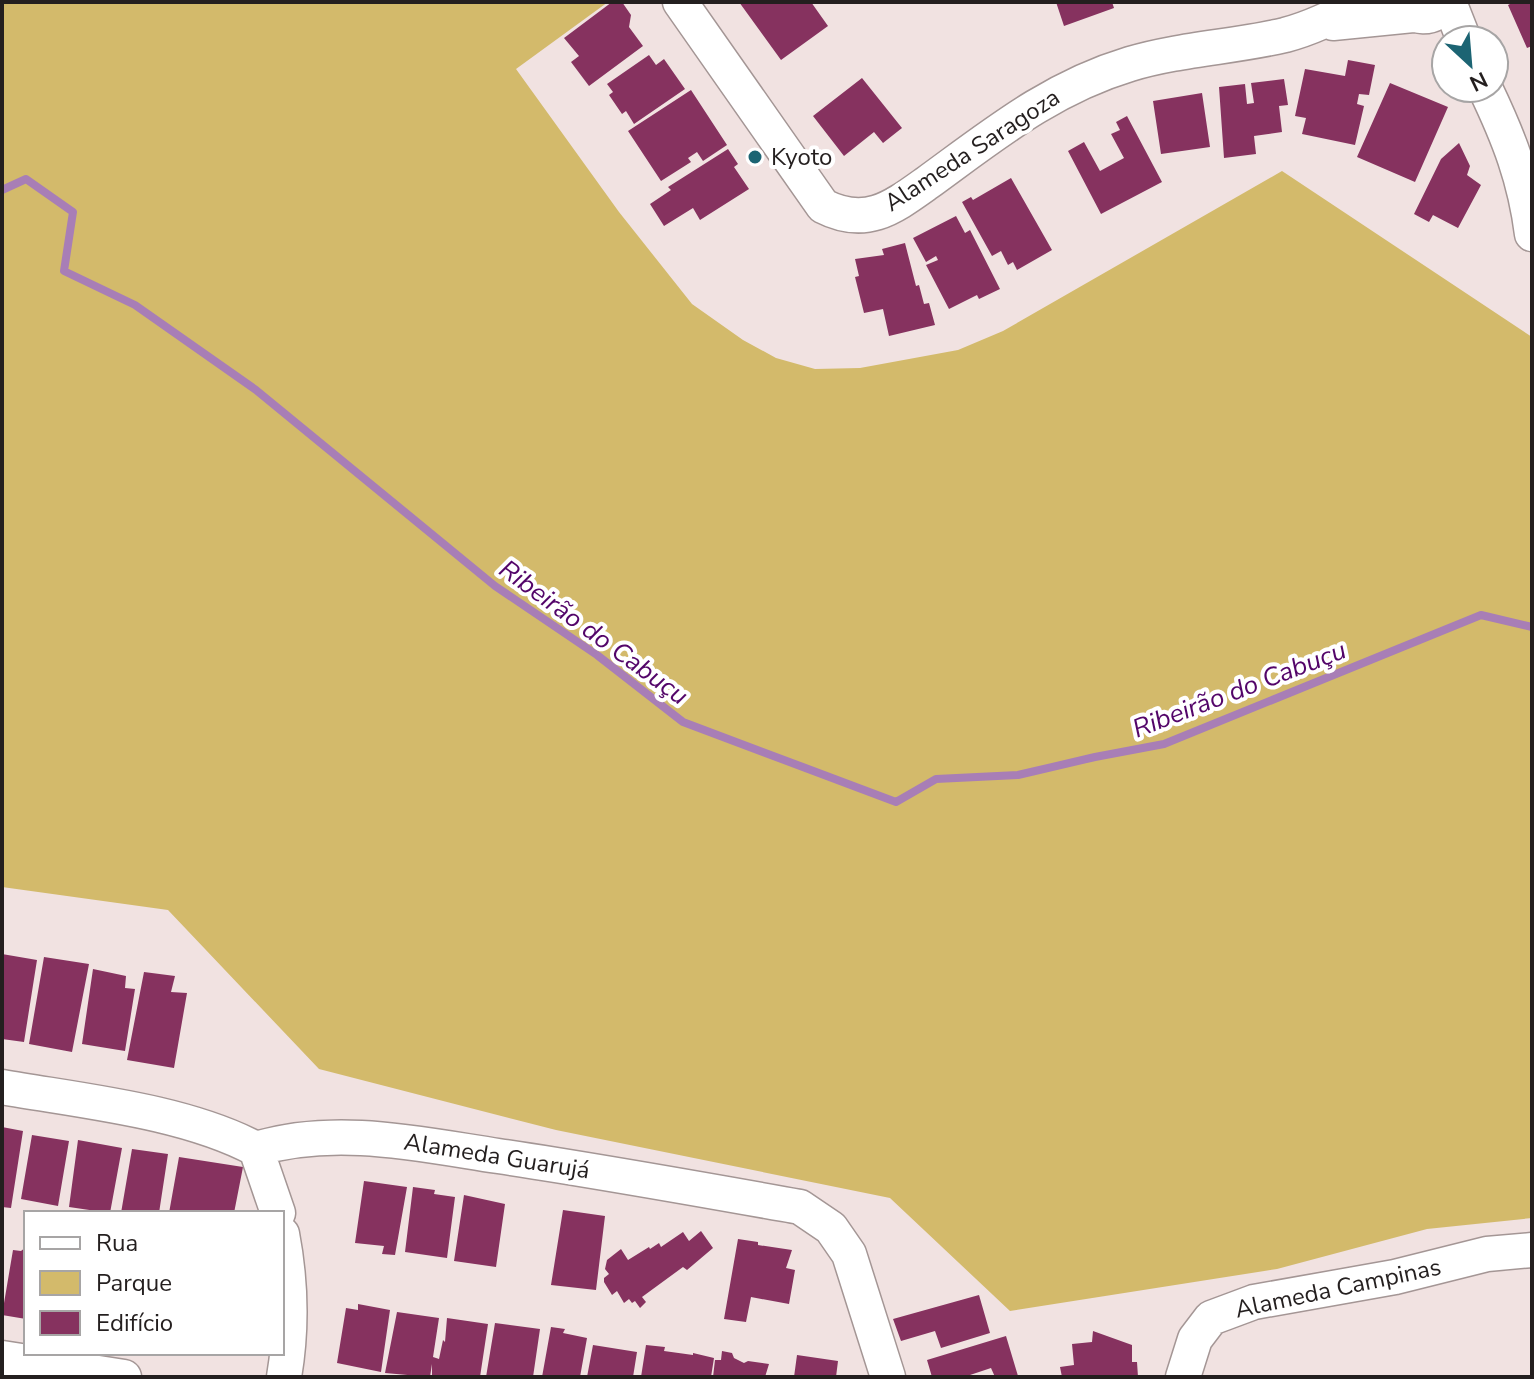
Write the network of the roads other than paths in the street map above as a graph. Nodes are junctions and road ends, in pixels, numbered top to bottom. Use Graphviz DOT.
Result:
graph roads {
  1 [pos="680,2"];
  2 [pos="1363,2"];
  3 [pos="1430,13"];
  4 [pos="1317,25"];
  5 [pos="1493,104"];
  6 [pos="1532,234"];
  7 [pos="2,1087"];
  8 [pos="256,1149"];
  9 [pos="277,1211"];
  10 [pos="284,1244"];
  11 [pos="1532,1250"];
  12 [pos="2,1358"];
  13 [pos="124,1377"];
  14 [pos="284,1377"];
  15 [pos="888,1377"];
  16 [pos="1183,1377"];
  1 -- 4 [label="street, Alameda Saragoza"];
  2 -- 4 [label="street, Alameda Saragoza"];
  3 -- 4 [label="street, Alameda Saragoza"];
  5 -- 6 [label="street"];
  7 -- 8 [label="street"];
  8 -- 9 [label="street"];
  8 -- 15 [label="street, Alameda Guarujá"];
  10 -- 14 [label="street"];
  11 -- 16 [label="street, Alameda Campinas"];
  12 -- 13 [label="street"];
}
